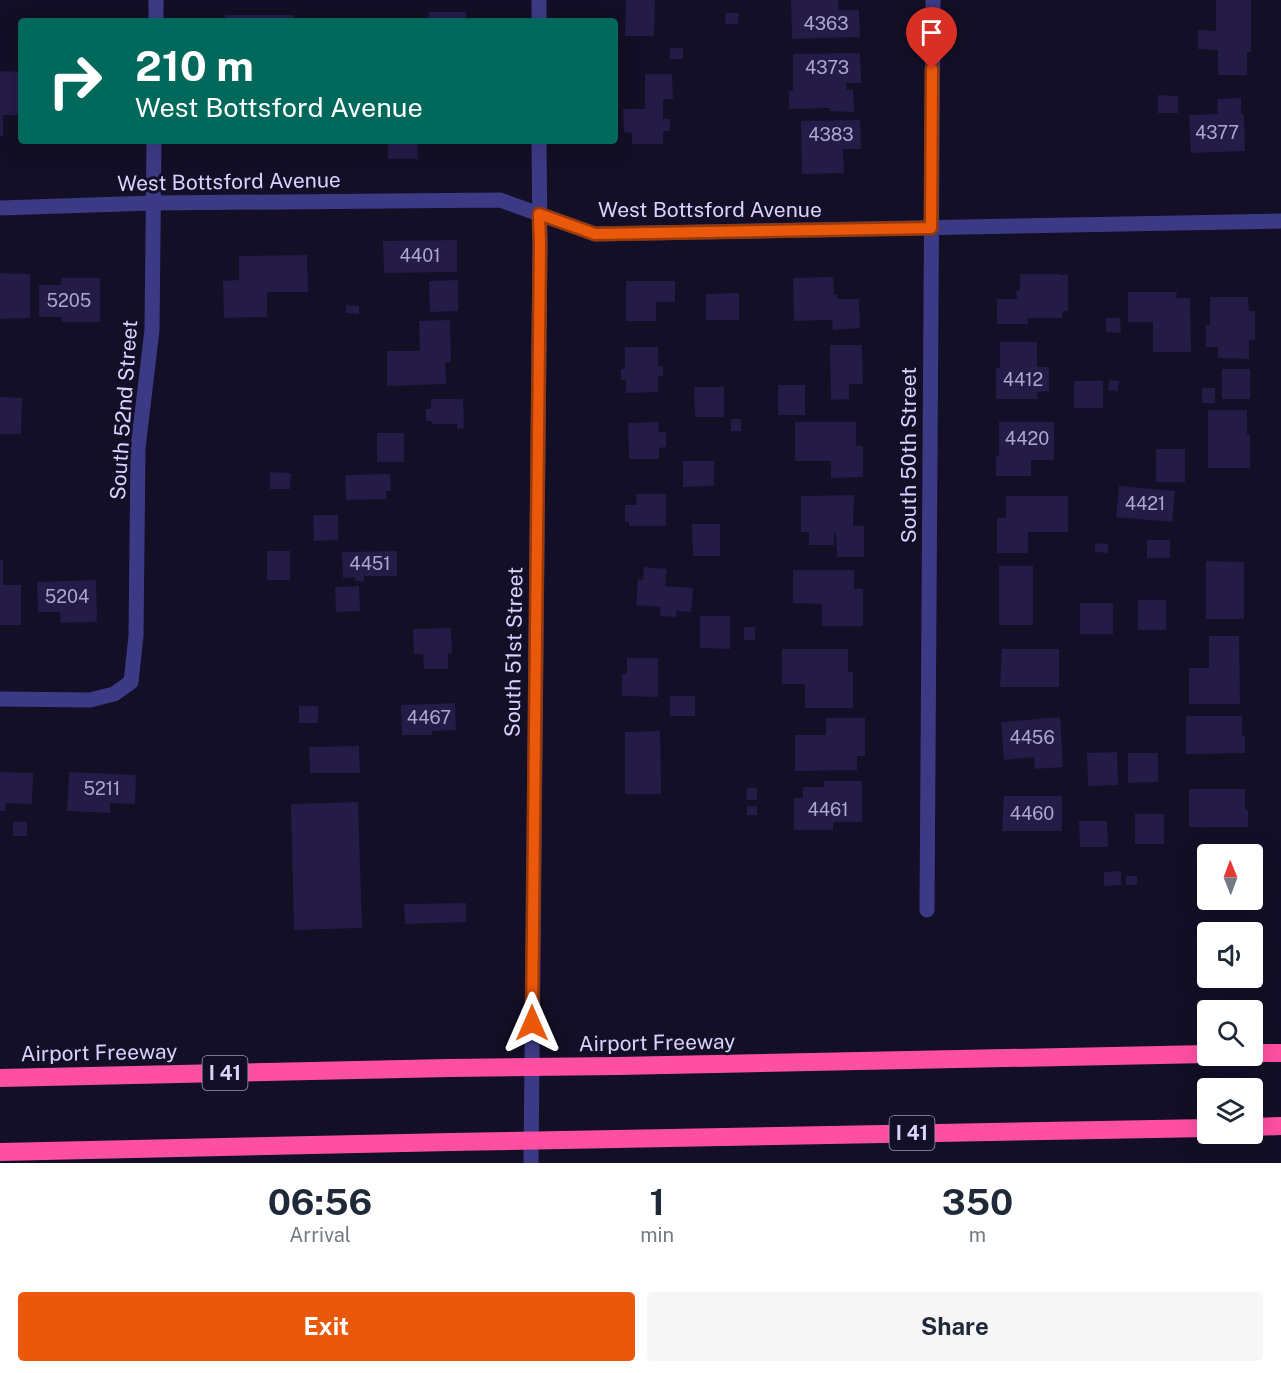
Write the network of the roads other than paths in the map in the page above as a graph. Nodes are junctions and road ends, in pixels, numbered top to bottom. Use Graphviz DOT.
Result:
graph roads {
  1 [pos="156,0"];
  2 [pos="539,0"];
  3 [pos="933,0"];
  4 [pos="156,18"];
  5 [pos="539,18"];
  6 [pos="154,144"];
  7 [pos="539,144"];
  8 [pos="153,203"];
  9 [pos="0,208"];
  10 [pos="539,214"];
  11 [pos="1281,221"];
  12 [pos="931,228"];
  13 [pos="0,699"];
  14 [pos="927,909"];
  15 [pos="1280,1052"];
  16 [pos="1263,1053"];
  17 [pos="1197,1054"];
  18 [pos="0,1078"];
  19 [pos="1281,1126"];
  20 [pos="1263,1127"];
  21 [pos="1197,1128"];
  22 [pos="0,1152"];
  23 [pos="531,1163"];
  1 -- 4 [label="street"];
  2 -- 5 [label="street"];
  3 -- 12 [label="street, South 50th Street"];
  6 -- 8 [label="street, South 52nd Street"];
  7 -- 10 [label="street, South 51st Street"];
  8 -- 9 [label="street, West Bottsford Avenue"];
  8 -- 10 [label="street, West Bottsford Avenue"];
  8 -- 13 [label="street, South 52nd Street"];
  10 -- 12 [label="street, West Bottsford Avenue"];
  10 -- 23 [label="street, South 51st Street"];
  11 -- 12 [label="street, West Bottsford Avenue"];
  12 -- 14 [label="street, South 50th Street"];
  15 -- 16 [label="highway"];
  17 -- 18 [label="highway, Airport Freeway / I 41, bridge"];
  19 -- 20 [label="highway"];
  21 -- 22 [label="highway, I 41, bridge"];
}
